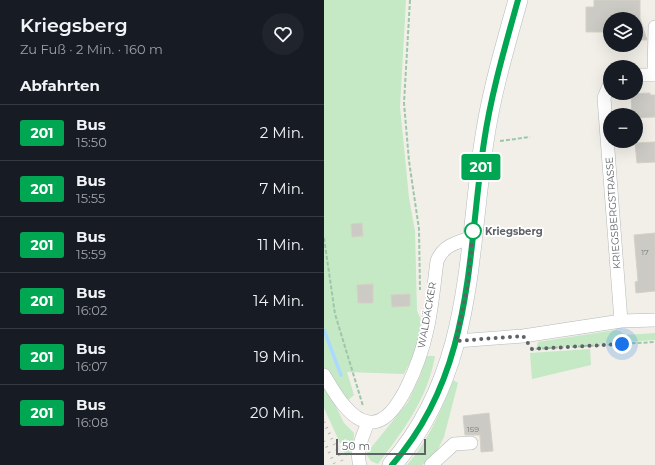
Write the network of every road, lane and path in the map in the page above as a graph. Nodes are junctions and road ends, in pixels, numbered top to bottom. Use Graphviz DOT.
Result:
graph roads {
  1 [pos="410,0"];
  2 [pos="518,0"];
  3 [pos="655,27"];
  4 [pos="643,75"];
  5 [pos="654,75"];
  6 [pos="604,100"];
  7 [pos="530,137"];
  8 [pos="484,140"];
  9 [pos="473,237"];
  10 [pos="324,238"];
  11 [pos="420,297"];
  12 [pos="655,320"];
  13 [pos="621,321"];
  14 [pos="523,336"];
  15 [pos="456,341"];
  16 [pos="655,342"];
  17 [pos="324,375"];
  18 [pos="368,422"];
  19 [pos="471,443"];
  20 [pos="360,465"];
  21 [pos="392,465"];
  22 [pos="431,465"];
  1 -- 11 [label="path"];
  2 -- 8 [label="street"];
  3 -- 5 [label="street"];
  4 -- 5 [label="street"];
  6 -- 13 [label="street, KRIEGSBERGSTRASSE"];
  7 -- 8 [label="path"];
  8 -- 9 [label="street"];
  9 -- 15 [label="street"];
  9 -- 18 [label="street, WALDÄCKER"];
  10 -- 18 [label="path"];
  12 -- 13 [label="street"];
  13 -- 14 [label="street"];
  14 -- 15 [label="street"];
  14 -- 16 [label="path"];
  15 -- 21 [label="street"];
  17 -- 18 [label="street"];
  18 -- 20 [label="street"];
  19 -- 22 [label="street"];
}
